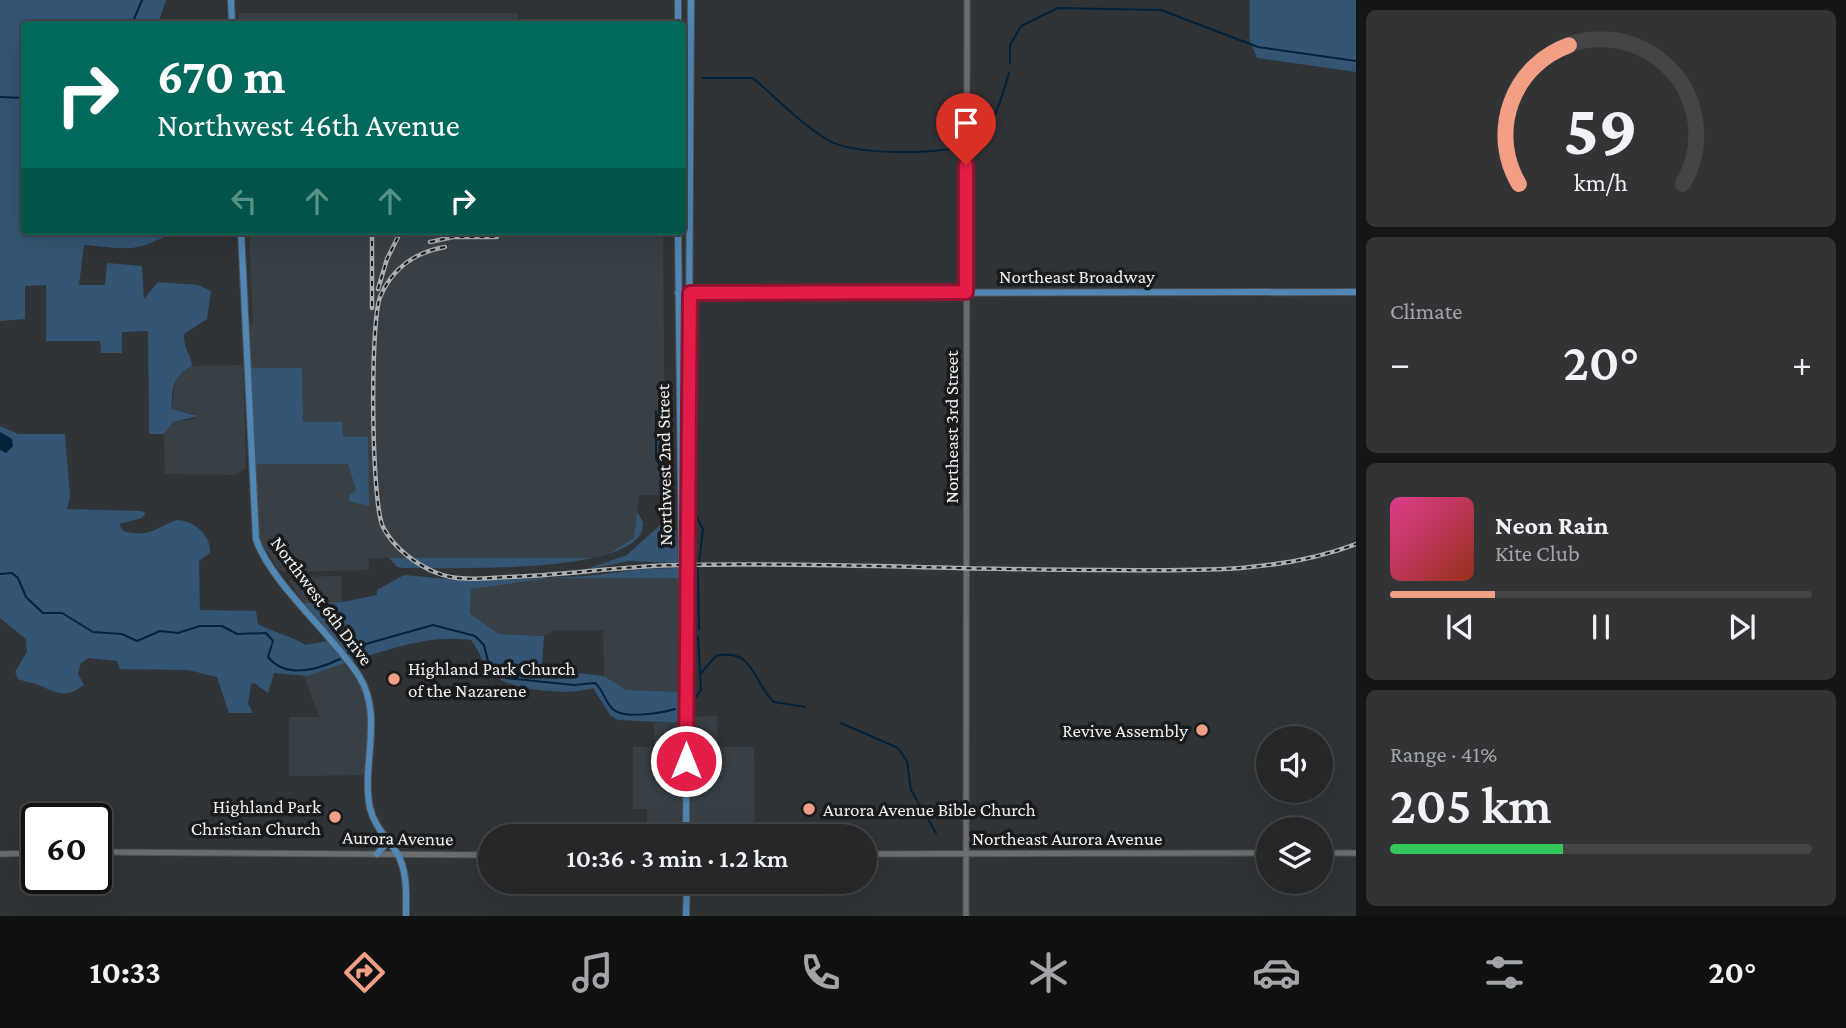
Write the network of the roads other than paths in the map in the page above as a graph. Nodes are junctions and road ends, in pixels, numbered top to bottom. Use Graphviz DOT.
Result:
graph roads {
  1 [pos="231,0"];
  2 [pos="678,0"];
  3 [pos="691,0"];
  4 [pos="967,0"];
  5 [pos="232,21"];
  6 [pos="678,21"];
  7 [pos="241,235"];
  8 [pos="678,235"];
  9 [pos="966,292"];
  10 [pos="1356,292"];
  11 [pos="678,293"];
  12 [pos="690,293"];
  13 [pos="686,698"];
  14 [pos="687,824"];
  15 [pos="382,834"];
  16 [pos="112,852"];
  17 [pos="21,853"];
  18 [pos="1256,853"];
  19 [pos="1333,853"];
  20 [pos="1356,853"];
  21 [pos="0,854"];
  22 [pos="377,854"];
  23 [pos="877,854"];
  24 [pos="967,854"];
  25 [pos="397,855"];
  26 [pos="478,855"];
  27 [pos="687,894"];
  28 [pos="406,916"];
  29 [pos="686,916"];
  30 [pos="966,916"];
  1 -- 5 [label="main road"];
  2 -- 6 [label="main road"];
  3 -- 12 [label="main road, Northwest 2nd Street"];
  4 -- 9 [label="street, Northeast 3rd Street"];
  7 -- 15 [label="main road, Northwest 6th Drive"];
  8 -- 11 [label="main road, Northwest 2nd Street"];
  9 -- 10 [label="main road, Northeast Broadway"];
  9 -- 12 [label="main road, Northeast Broadway"];
  9 -- 24 [label="street, Northeast 3rd Street"];
  11 -- 12 [label="main road, Northeast Broadway"];
  11 -- 13 [label="main road, Northwest 2nd Street"];
  12 -- 13 [label="main road, Northwest 2nd Street"];
  13 -- 14 [label="main road, Northwest 2nd Street"];
  15 -- 22 [label="main road"];
  15 -- 25 [label="main road, Northwest 6th Drive"];
  16 -- 22 [label="street, Aurora Avenue"];
  17 -- 21 [label="street"];
  18 -- 24 [label="street, Northeast Aurora Avenue"];
  19 -- 20 [label="street"];
  22 -- 25 [label="street, Aurora Avenue"];
  23 -- 24 [label="street, Northeast Aurora Avenue"];
  24 -- 30 [label="street, Northeast 3rd Street"];
  25 -- 26 [label="street, Aurora Avenue"];
  25 -- 28 [label="main road"];
  27 -- 29 [label="main road"];
}
